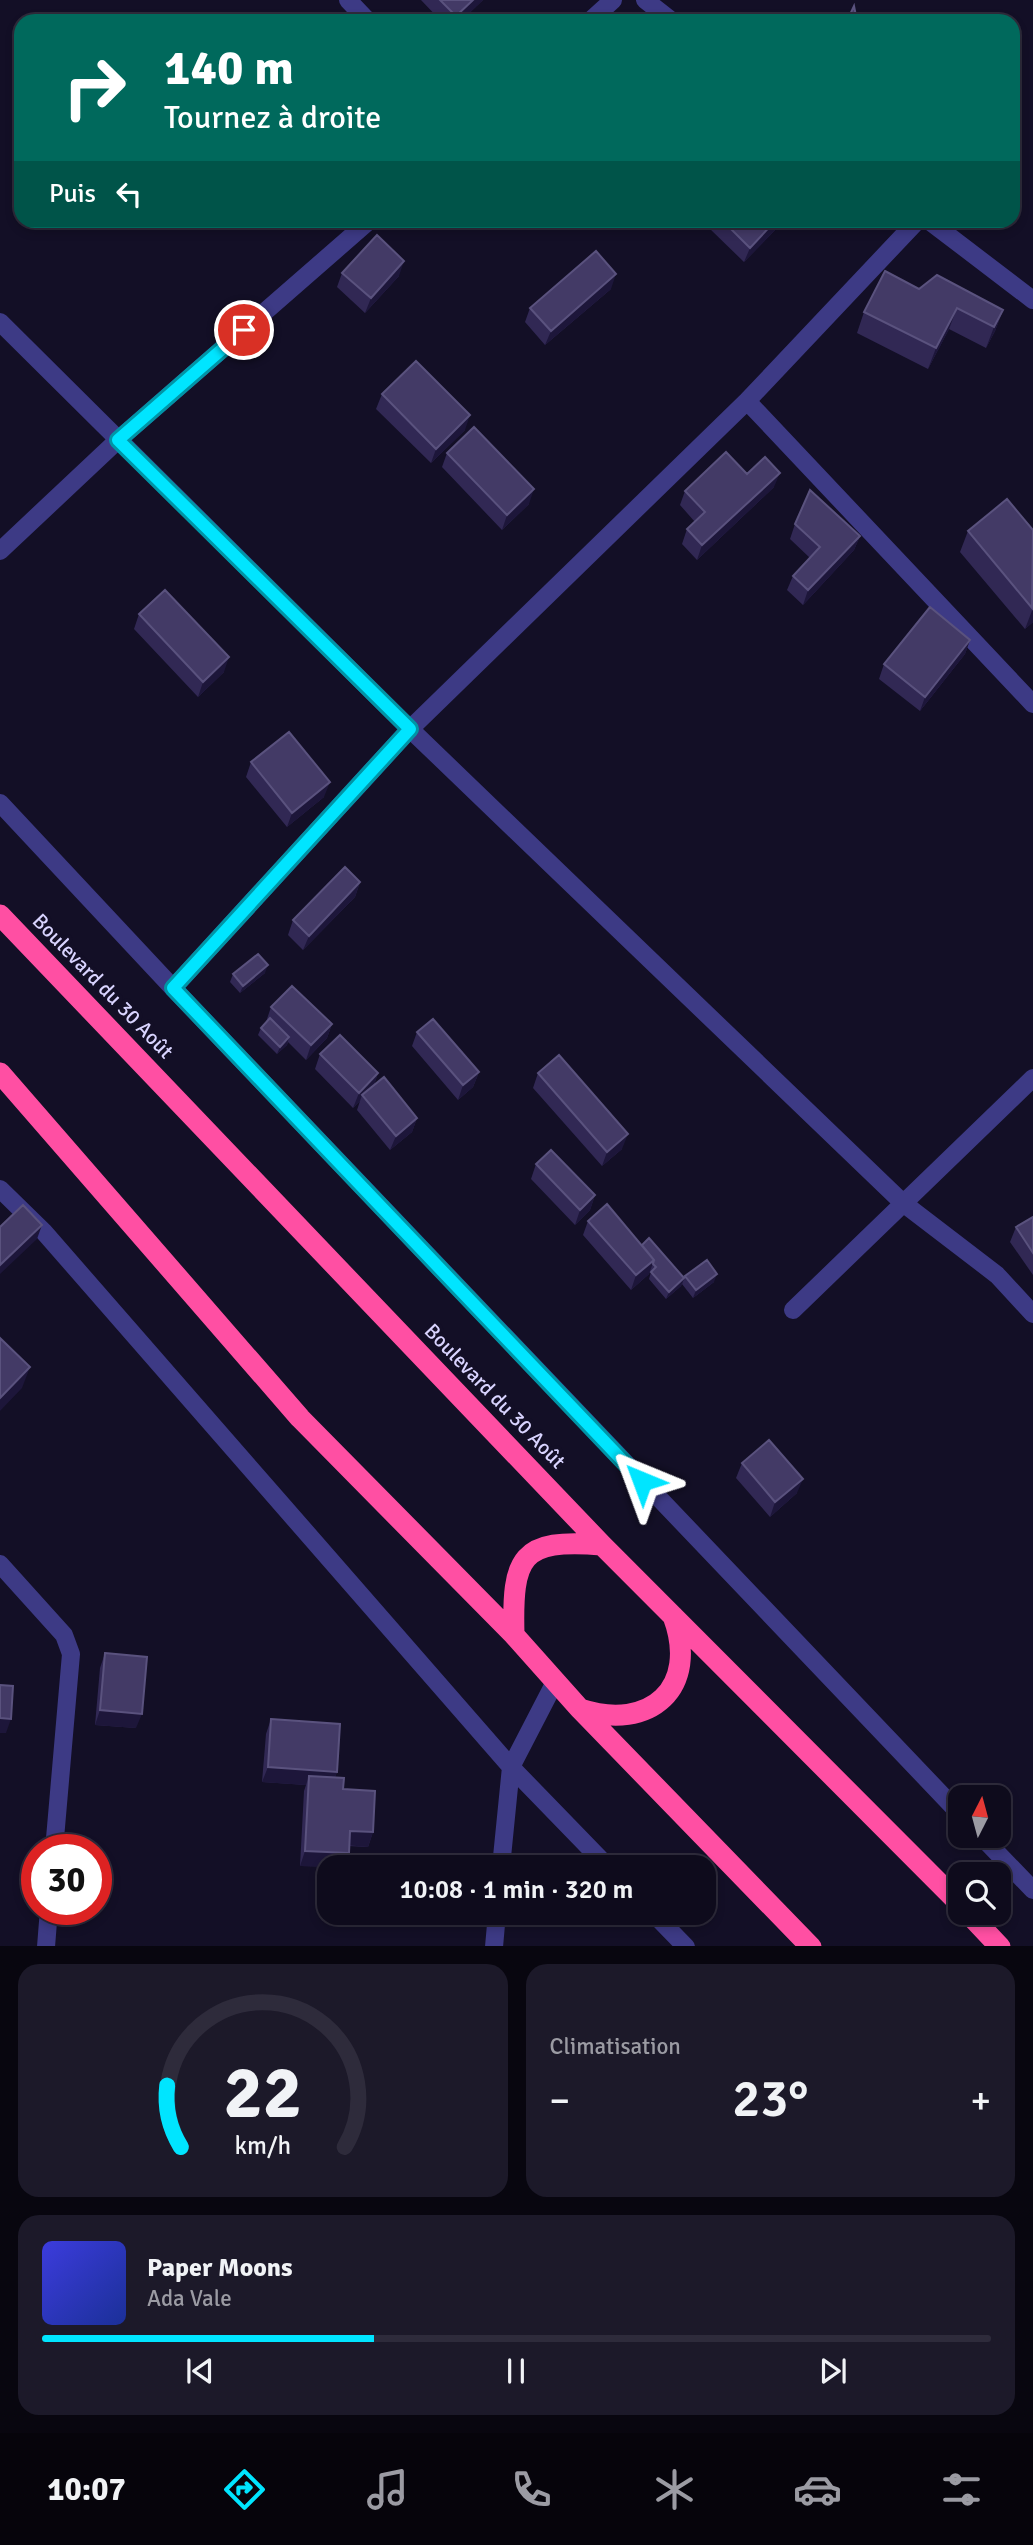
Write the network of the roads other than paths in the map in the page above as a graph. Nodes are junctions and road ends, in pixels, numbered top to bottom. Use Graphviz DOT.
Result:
graph roads {
  1 [pos="348,0"];
  2 [pos="613,0"];
  3 [pos="645,0"];
  4 [pos="361,14"];
  5 [pos="598,14"];
  6 [pos="663,14"];
  7 [pos="361,228"];
  8 [pos="910,228"];
  9 [pos="938,228"];
  10 [pos="1033,300"];
  11 [pos="0,322"];
  12 [pos="747,401"];
  13 [pos="118,440"];
  14 [pos="0,551"];
  15 [pos="1033,704"];
  16 [pos="410,729"];
  17 [pos="0,803"];
  18 [pos="0,915"];
  19 [pos="173,988"];
  20 [pos="0,1073"];
  21 [pos="1033,1078"];
  22 [pos="0,1189"];
  23 [pos="902,1203"];
  24 [pos="793,1310"];
  25 [pos="1033,1314"];
  26 [pos="602,1545"];
  27 [pos="0,1564"];
  28 [pos="673,1616"];
  29 [pos="514,1635"];
  30 [pos="555,1682"];
  31 [pos="580,1709"];
  32 [pos="511,1767"];
  33 [pos="948,1801"];
  34 [pos="55,1834"];
  35 [pos="993,1848"];
  36 [pos="502,1855"];
  37 [pos="596,1855"];
  38 [pos="1031,1885"];
  39 [pos="948,1893"];
  40 [pos="48,1925"];
  41 [pos="496,1925"];
  42 [pos="664,1925"];
  43 [pos="979,1925"];
  44 [pos="46,1946"];
  45 [pos="494,1946"];
  46 [pos="684,1946"];
  47 [pos="810,1946"];
  48 [pos="999,1946"];
  1 -- 4 [label="street"];
  2 -- 5 [label="street"];
  3 -- 6 [label="street"];
  7 -- 13 [label="street"];
  8 -- 12 [label="street"];
  9 -- 10 [label="street"];
  11 -- 13 [label="street"];
  12 -- 15 [label="street"];
  12 -- 16 [label="street"];
  13 -- 14 [label="street"];
  13 -- 16 [label="street"];
  16 -- 19 [label="street"];
  16 -- 23 [label="street"];
  17 -- 19 [label="street"];
  18 -- 26 [label="highway, Boulevard du 30 Août"];
  19 -- 33 [label="street"];
  20 -- 29 [label="highway"];
  21 -- 23 [label="street"];
  22 -- 32 [label="street"];
  23 -- 24 [label="street"];
  23 -- 25 [label="street"];
  26 -- 28 [label="highway, Boulevard du 30 Août"];
  26 -- 29 [label="highway"];
  27 -- 34 [label="street"];
  28 -- 31 [label="highway"];
  28 -- 39 [label="highway, Boulevard du 30 Août"];
  29 -- 30 [label="highway"];
  30 -- 31 [label="highway"];
  30 -- 32 [label="street"];
  31 -- 47 [label="highway"];
  32 -- 36 [label="street"];
  32 -- 37 [label="street"];
  35 -- 38 [label="street"];
  40 -- 44 [label="street"];
  41 -- 45 [label="street"];
  42 -- 46 [label="street"];
  43 -- 48 [label="highway"];
}
